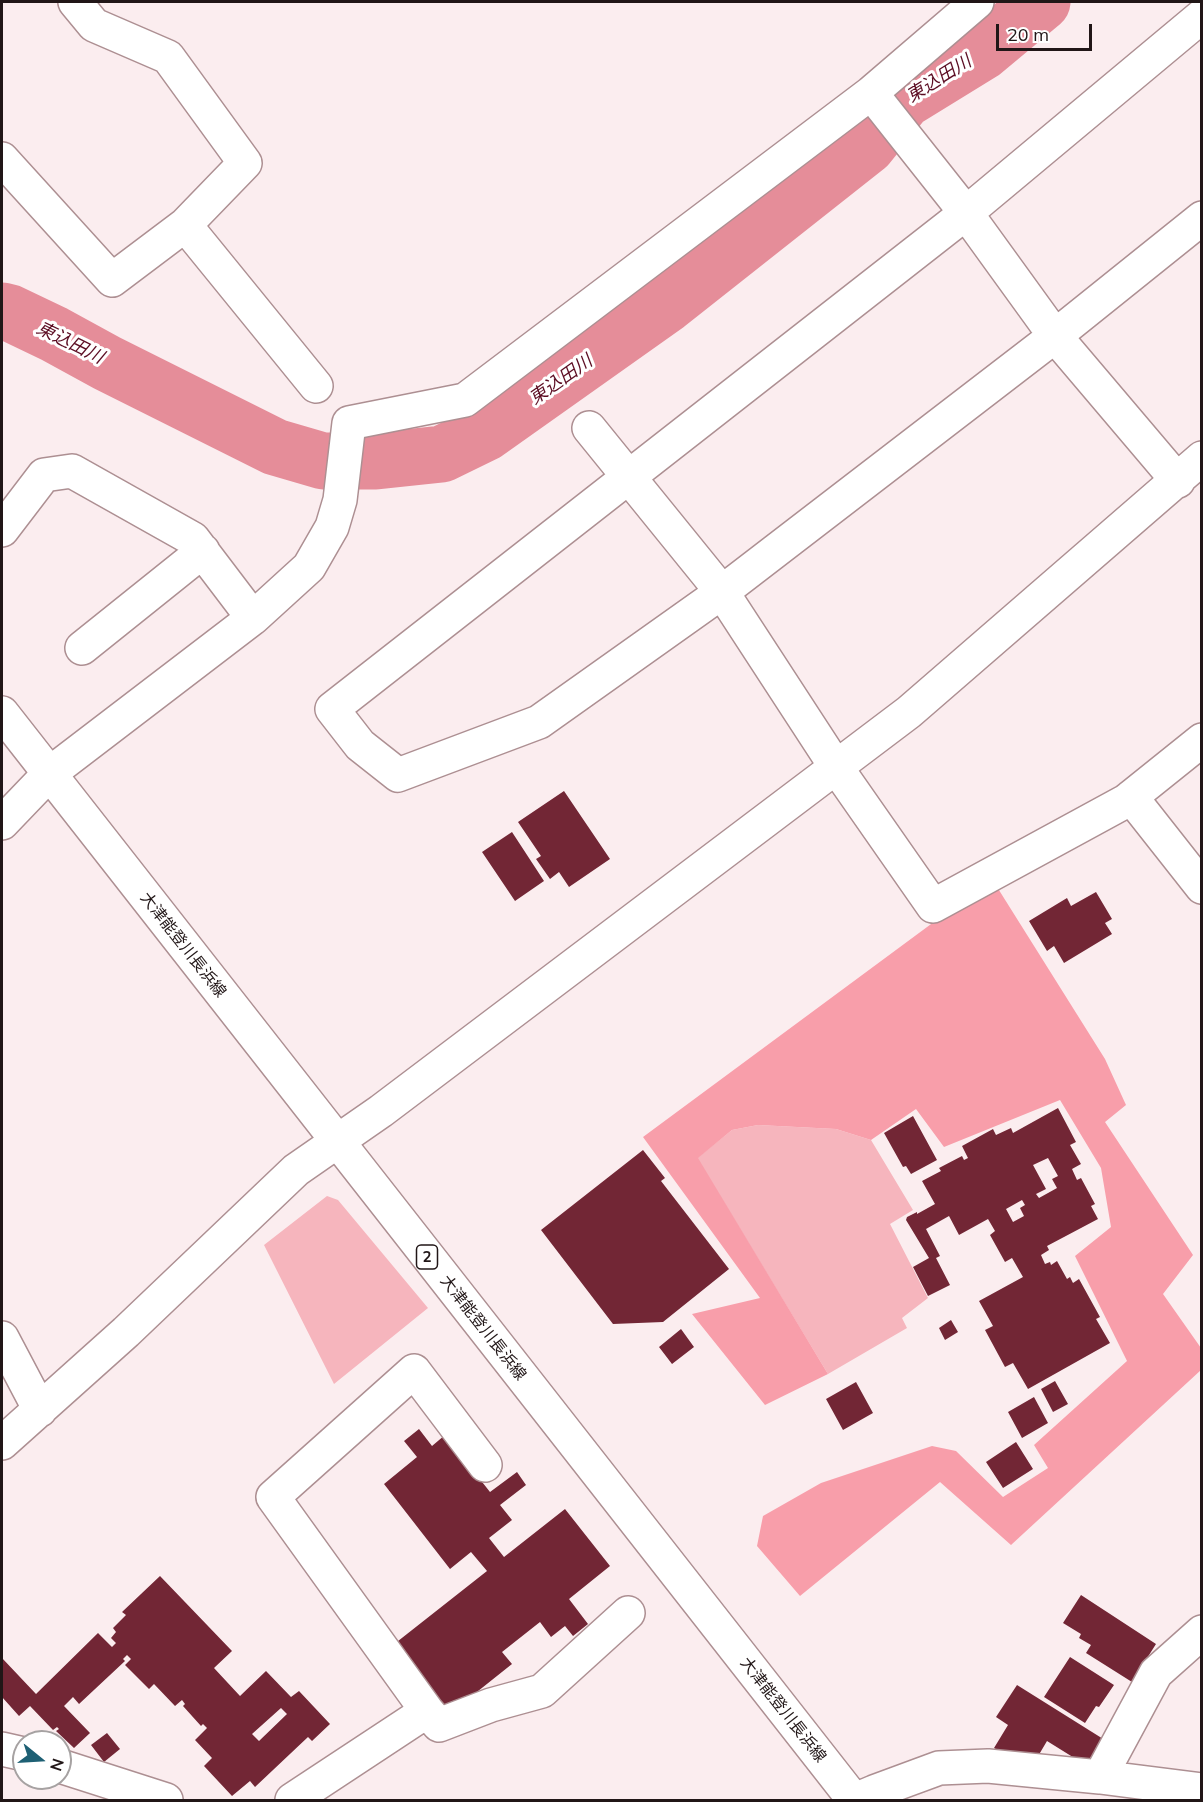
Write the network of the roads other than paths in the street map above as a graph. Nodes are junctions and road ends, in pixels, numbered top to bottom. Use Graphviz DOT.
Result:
graph roads {
  1 [pos="75,2"];
  2 [pos="977,2"];
  3 [pos="1202,16"];
  4 [pos="874,97"];
  5 [pos="2,159"];
  6 [pos="966,213"];
  7 [pos="1202,218"];
  8 [pos="185,225"];
  9 [pos="1056,336"];
  10 [pos="316,386"];
  11 [pos="589,428"];
  12 [pos="1202,458"];
  13 [pos="629,477"];
  14 [pos="1178,481"];
  15 [pos="2,530"];
  16 [pos="203,551"];
  17 [pos="722,592"];
  18 [pos="253,618"];
  19 [pos="82,648"];
  20 [pos="2,713"];
  21 [pos="1202,740"];
  22 [pos="836,767"];
  23 [pos="49,774"];
  24 [pos="1131,797"];
  25 [pos="2,823"];
  26 [pos="1202,887"];
  27 [pos="337,1143"];
  28 [pos="2,1338"];
  29 [pos="40,1410"];
  30 [pos="2,1443"];
  31 [pos="485,1465"];
  32 [pos="628,1613"];
  33 [pos="1202,1632"];
  34 [pos="427,1711"];
  35 [pos="72,1770"];
  36 [pos="1100,1777"];
  37 [pos="1202,1790"];
  38 [pos="166,1800"];
  39 [pos="292,1800"];
  40 [pos="855,1800"];
  1 -- 8 [label="street"];
  2 -- 4 [label="street"];
  3 -- 6 [label="street"];
  4 -- 6 [label="street"];
  4 -- 18 [label="street"];
  5 -- 8 [label="street"];
  6 -- 9 [label="street"];
  6 -- 13 [label="street"];
  7 -- 9 [label="street"];
  8 -- 10 [label="street"];
  9 -- 14 [label="street"];
  9 -- 17 [label="street"];
  11 -- 13 [label="street"];
  12 -- 14 [label="street"];
  13 -- 17 [label="street"];
  13 -- 17 [label="street"];
  14 -- 22 [label="street"];
  15 -- 16 [label="street"];
  16 -- 18 [label="street"];
  16 -- 19 [label="street"];
  17 -- 22 [label="street"];
  18 -- 23 [label="street"];
  20 -- 23 [label="street, 大津能登川長浜線 / 2"];
  21 -- 24 [label="street"];
  22 -- 24 [label="street"];
  22 -- 27 [label="street"];
  23 -- 25 [label="street"];
  23 -- 27 [label="street, 大津能登川長浜線 / 2"];
  24 -- 26 [label="street"];
  27 -- 29 [label="street"];
  27 -- 40 [label="street, 大津能登川長浜線 / 2"];
  28 -- 29 [label="street"];
  29 -- 30 [label="street"];
  31 -- 34 [label="street"];
  32 -- 34 [label="street"];
  33 -- 36 [label="street"];
  34 -- 39 [label="street"];
  35 -- 38 [label="street"];
  36 -- 37 [label="street"];
  36 -- 40 [label="street"];
}
